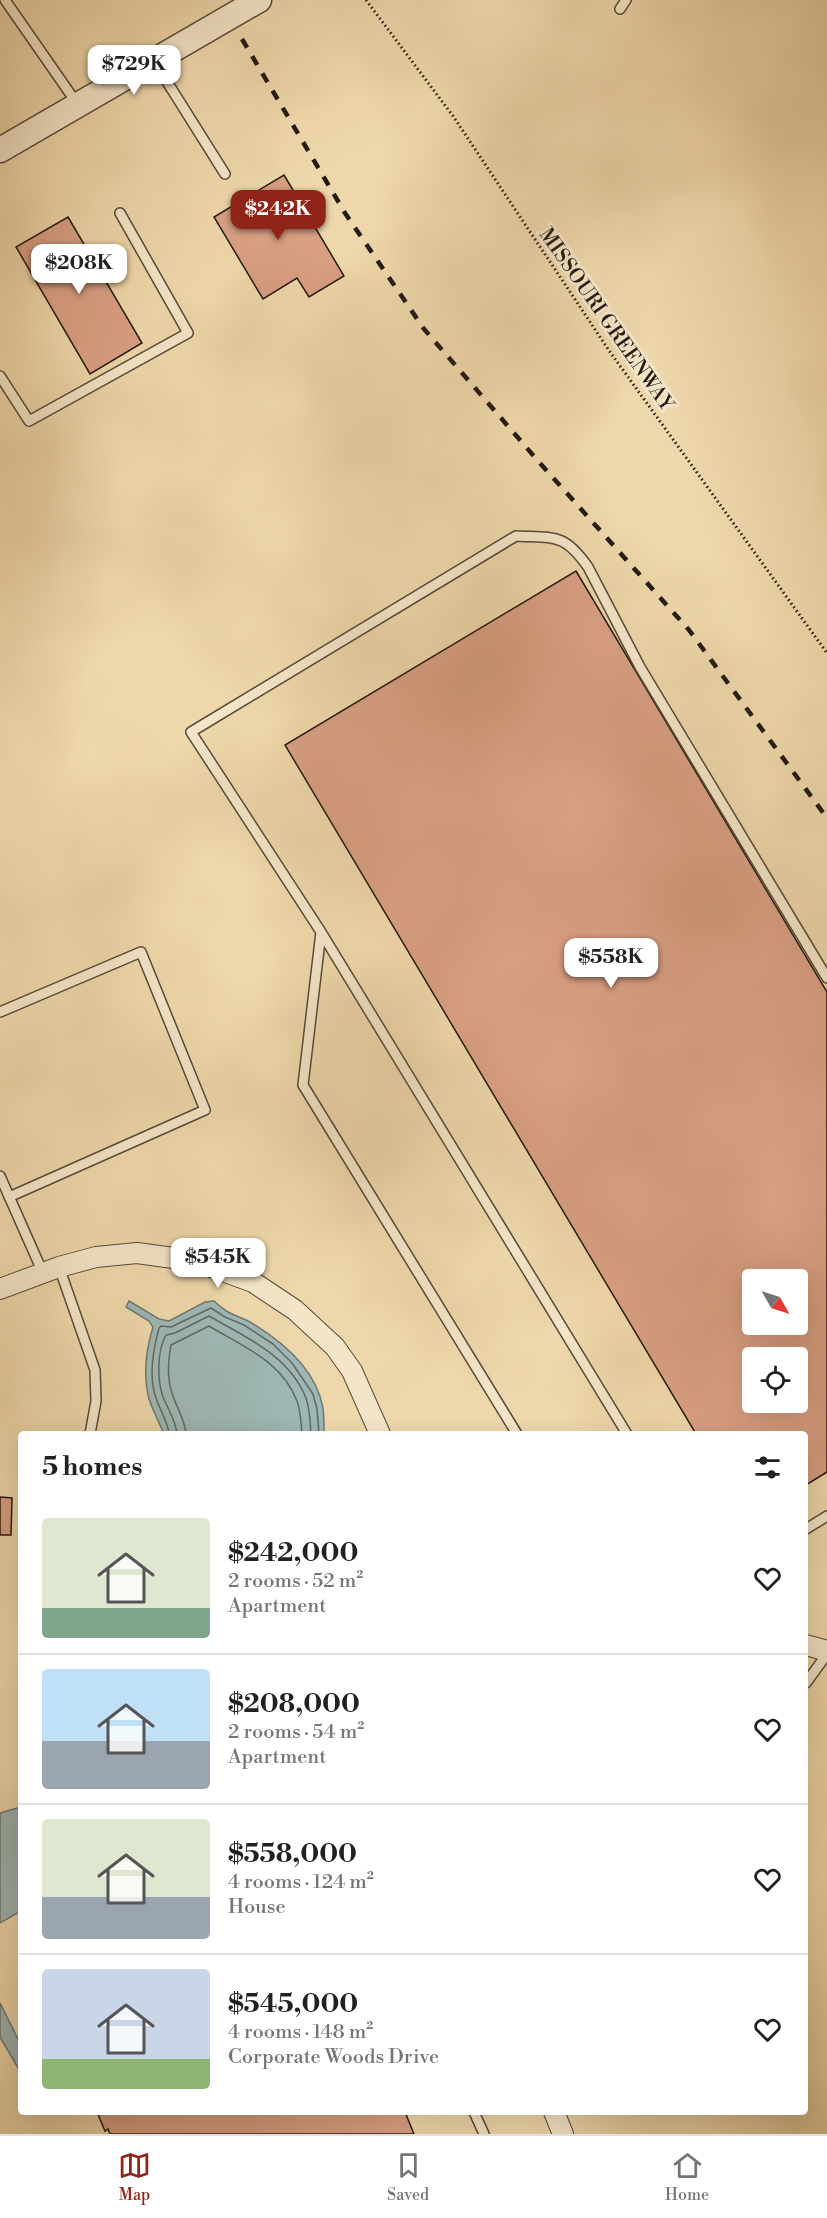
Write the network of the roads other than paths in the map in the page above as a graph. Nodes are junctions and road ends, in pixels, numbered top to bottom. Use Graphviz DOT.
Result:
graph roads {
  1 [pos="5,0"];
  2 [pos="259,0"];
  3 [pos="627,0"];
  4 [pos="620,9"];
  5 [pos="154,61"];
  6 [pos="78,105"];
  7 [pos="0,150"];
  8 [pos="225,174"];
  9 [pos="120,213"];
  10 [pos="0,376"];
  11 [pos="321,932"];
  12 [pos="827,978"];
  13 [pos="0,1012"];
  14 [pos="0,1176"];
  15 [pos="9,1197"];
  16 [pos="51,1270"];
  17 [pos="0,1289"];
  18 [pos="91,1431"];
  19 [pos="379,1431"];
  20 [pos="515,1431"];
  21 [pos="625,1431"];
  22 [pos="827,1516"];
  23 [pos="808,1528"];
  24 [pos="808,1646"];
  25 [pos="827,1652"];
  26 [pos="808,1680"];
  27 [pos="475,2115"];
  28 [pos="556,2115"];
  29 [pos="484,2134"];
  30 [pos="563,2134"];
  1 -- 6 [label="lane"];
  2 -- 5 [label="street"];
  3 -- 4 [label="lane"];
  5 -- 6 [label="street"];
  5 -- 8 [label="lane"];
  6 -- 7 [label="street"];
  9 -- 10 [label="lane"];
  11 -- 12 [label="lane"];
  11 -- 20 [label="lane"];
  11 -- 21 [label="lane"];
  13 -- 15 [label="lane"];
  14 -- 15 [label="lane"];
  15 -- 16 [label="lane"];
  16 -- 17 [label="street"];
  16 -- 18 [label="lane"];
  16 -- 19 [label="street"];
  22 -- 23 [label="lane"];
  24 -- 25 [label="street"];
  25 -- 26 [label="lane"];
  27 -- 29 [label="lane"];
  28 -- 30 [label="street"];
}
